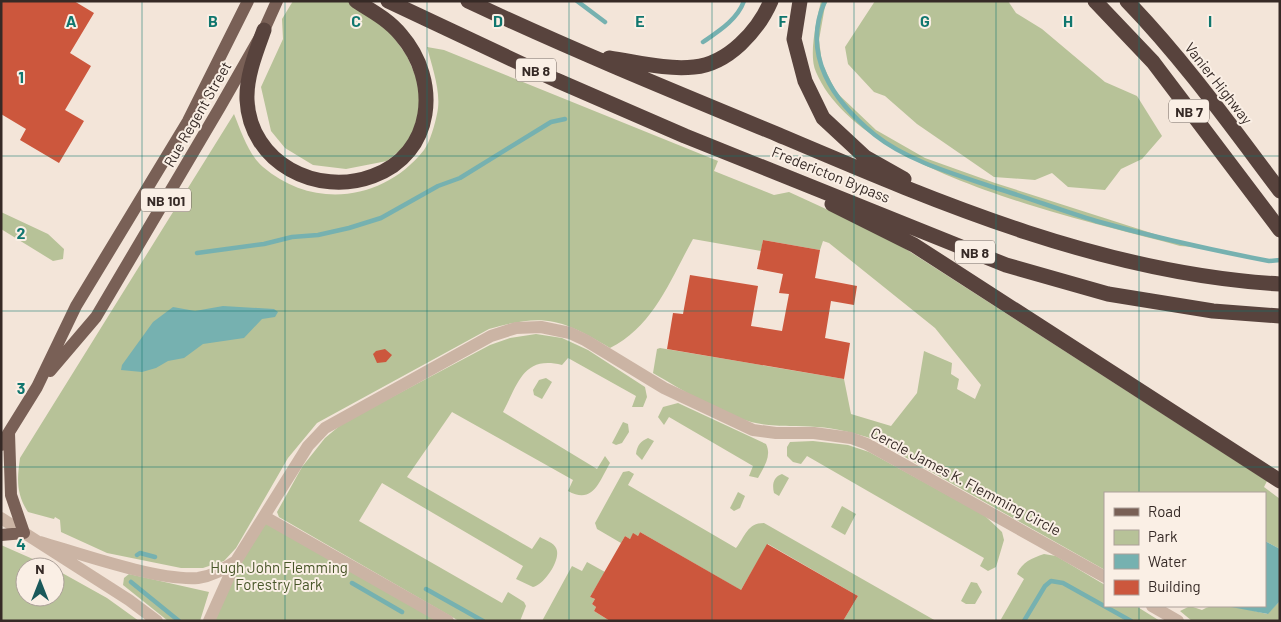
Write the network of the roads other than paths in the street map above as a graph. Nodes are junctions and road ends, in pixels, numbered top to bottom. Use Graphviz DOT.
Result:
graph roads {
  1 [pos="248,1"];
  2 [pos="277,1"];
  3 [pos="356,1"];
  4 [pos="388,1"];
  5 [pos="468,1"];
  6 [pos="771,1"];
  7 [pos="800,1"];
  8 [pos="1095,1"];
  9 [pos="1127,1"];
  10 [pos="264,30"];
  11 [pos="583,53"];
  12 [pos="685,136"];
  13 [pos="1280,191"];
  14 [pos="958,209"];
  15 [pos="1278,228"];
  16 [pos="1280,284"];
  17 [pos="1280,316"];
  18 [pos="37,386"];
  19 [pos="9,433"];
  20 [pos="1,445"];
  21 [pos="1280,481"];
  22 [pos="264,517"];
  23 [pos="1,518"];
  24 [pos="24,533"];
  25 [pos="1,534"];
  26 [pos="40,542"];
  27 [pos="236,561"];
  28 [pos="1104,576"];
  29 [pos="1155,607"];
  30 [pos="157,621"];
  31 [pos="209,621"];
  32 [pos="448,621"];
  33 [pos="1178,621"];
  1 -- 18 [label="main road, Rue Regent Street / NB 101"];
  2 -- 10 [label="main road, Rue Regent Street / NB 101"];
  3 -- 10 [label="highway"];
  4 -- 12 [label="highway, Fredericton Bypass / NB 8"];
  5 -- 11 [label="highway, Fredericton Bypass / NB 8"];
  6 -- 11 [label="highway"];
  7 -- 14 [label="highway"];
  8 -- 15 [label="highway, NB 7"];
  9 -- 13 [label="highway, Vanier Highway / NB 7"];
  10 -- 18 [label="main road, Rue Regent Street / NB 101"];
  11 -- 14 [label="highway, Fredericton Bypass / NB 8"];
  12 -- 17 [label="highway, Fredericton Bypass / NB 8"];
  12 -- 21 [label="highway"];
  14 -- 16 [label="highway, Fredericton Bypass / NB 8"];
  18 -- 19 [label="main road, Rue Regent Street / NB 101"];
  19 -- 20 [label="main road, Rue Regent Street / NB 101"];
  19 -- 24 [label="main road"];
  22 -- 27 [label="street, Cercle James K. Flemming Circle"];
  22 -- 28 [label="street, Cercle James K. Flemming Circle"];
  22 -- 32 [label="street"];
  23 -- 24 [label="street, Cercle James K. Flemming Circle"];
  24 -- 25 [label="main road"];
  24 -- 26 [label="street, Cercle James K. Flemming Circle"];
  26 -- 27 [label="street, Cercle James K. Flemming Circle"];
  26 -- 30 [label="street, Cercle James K. Flemming Circle"];
  27 -- 31 [label="street, Cercle James K. Flemming Circle"];
  29 -- 33 [label="street"];
}
